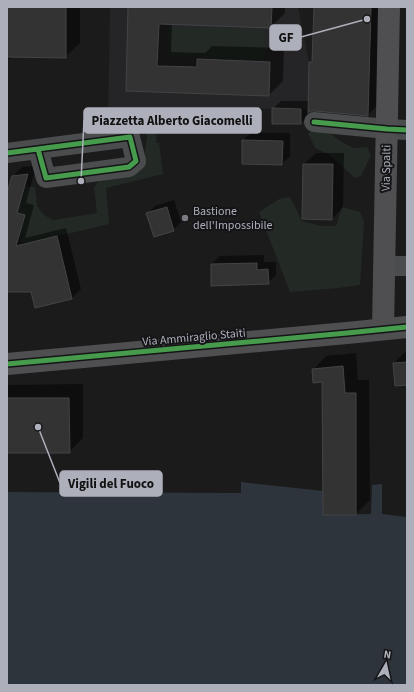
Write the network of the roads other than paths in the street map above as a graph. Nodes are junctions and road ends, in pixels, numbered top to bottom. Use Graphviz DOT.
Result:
graph roads {
  1 [pos="389,7"];
  2 [pos="314,122"];
  3 [pos="397,130"];
  4 [pos="38,149"];
  5 [pos="7,153"];
  6 [pos="384,266"];
  7 [pos="407,266"];
  8 [pos="407,323"];
  9 [pos="407,327"];
  10 [pos="383,329"];
  11 [pos="7,364"];
  1 -- 3 [label="street, Via Spalti"];
  2 -- 3 [label="street"];
  3 -- 6 [label="street, Via Spalti"];
  4 -- 5 [label="street"];
  6 -- 7 [label="street"];
  6 -- 10 [label="street, Via Spalti"];
  8 -- 10 [label="street"];
  9 -- 10 [label="street"];
  10 -- 11 [label="street, Via Ammiraglio Staiti"];
}
